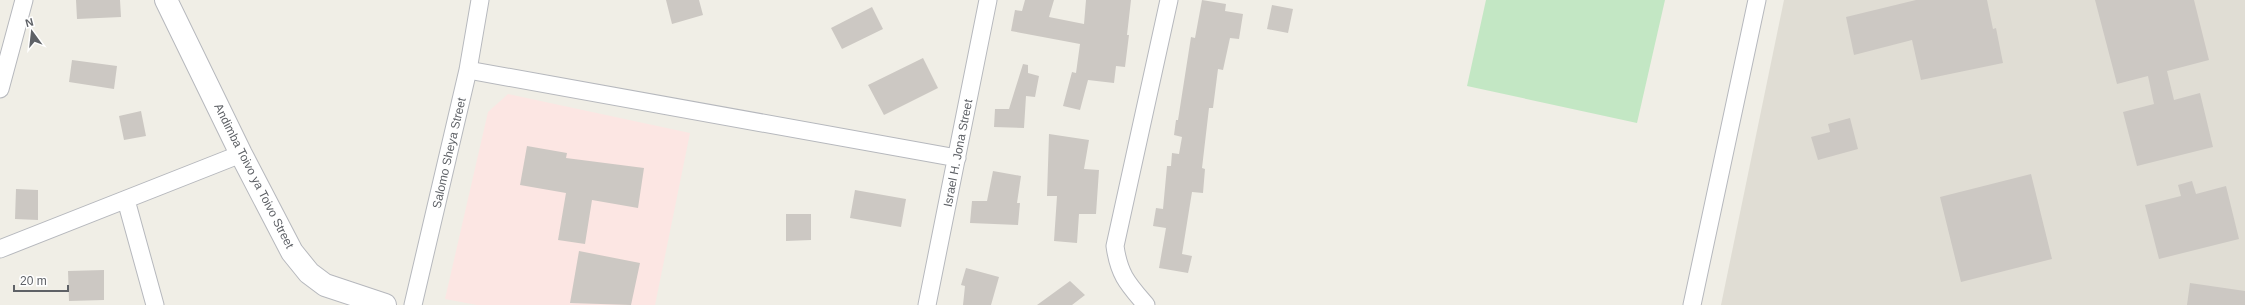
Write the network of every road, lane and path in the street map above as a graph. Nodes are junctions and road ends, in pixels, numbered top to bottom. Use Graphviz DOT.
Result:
graph roads {
  1 [pos="24,0"];
  2 [pos="166,0"];
  3 [pos="480,0"];
  4 [pos="988,0"];
  5 [pos="1169,0"];
  6 [pos="1757,0"];
  7 [pos="468,70"];
  8 [pos="0,89"];
  9 [pos="241,154"];
  10 [pos="957,158"];
  11 [pos="126,200"];
  12 [pos="0,249"];
  13 [pos="155,305"];
  14 [pos="386,305"];
  15 [pos="413,305"];
  16 [pos="927,305"];
  17 [pos="1146,305"];
  18 [pos="1692,305"];
  1 -- 8 [label="street"];
  2 -- 9 [label="street, Andimba Toivo ya Toivo Street"];
  3 -- 7 [label="street, Salomo Sheya Street"];
  4 -- 10 [label="street, Israel H. Jona Street"];
  5 -- 17 [label="street"];
  6 -- 18 [label="street"];
  7 -- 10 [label="street"];
  7 -- 15 [label="street, Salomo Sheya Street"];
  9 -- 11 [label="street"];
  9 -- 14 [label="street, Andimba Toivo ya Toivo Street"];
  10 -- 16 [label="street, Israel H. Jona Street"];
  11 -- 12 [label="street"];
  11 -- 13 [label="street"];
}
